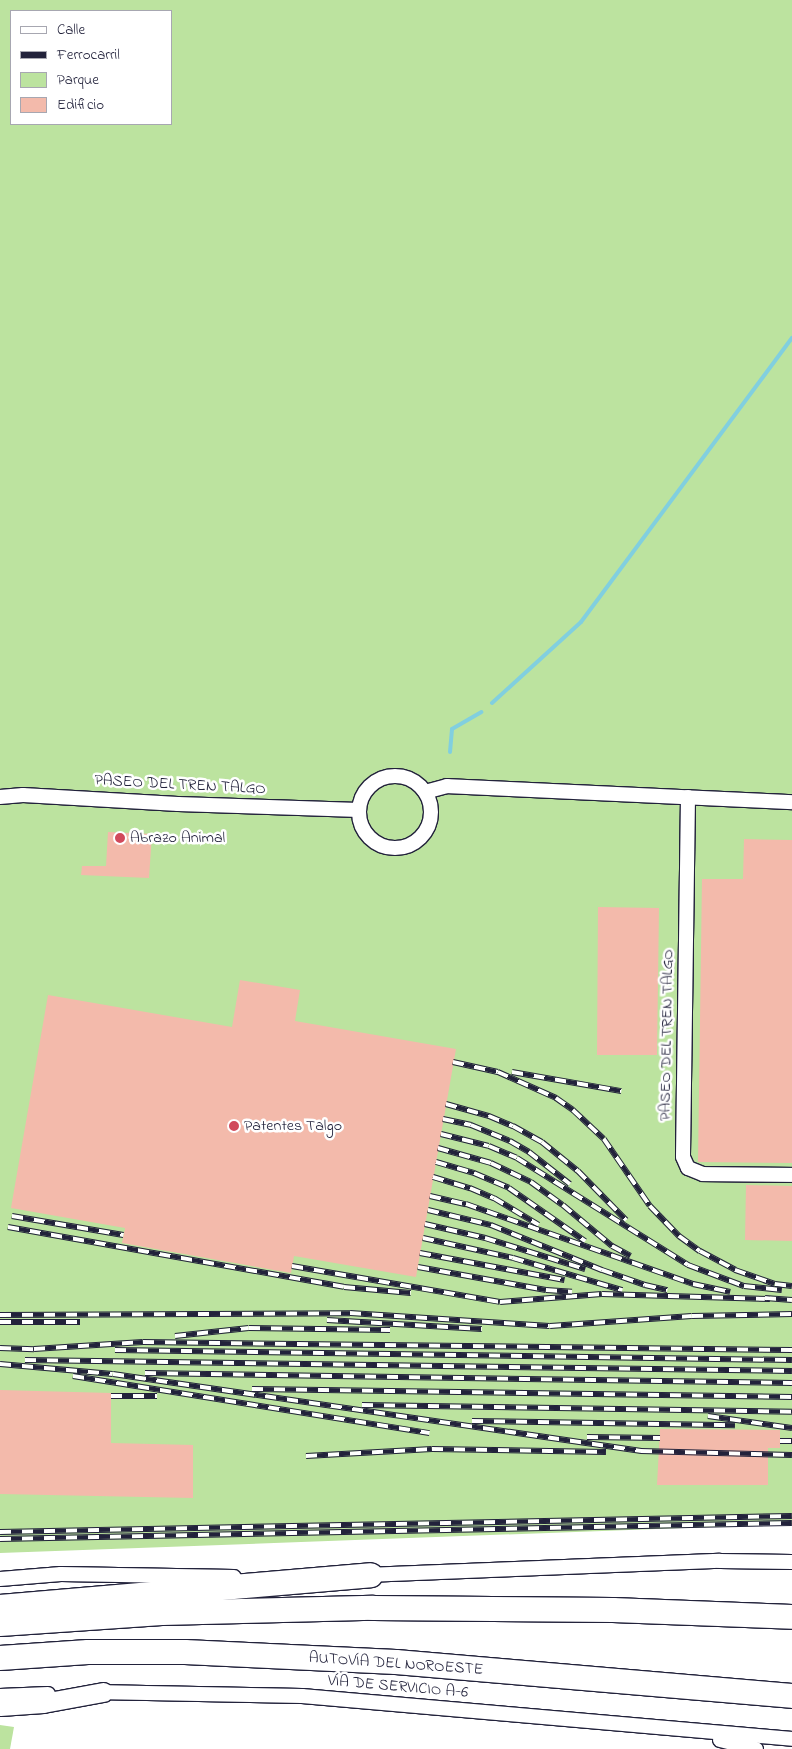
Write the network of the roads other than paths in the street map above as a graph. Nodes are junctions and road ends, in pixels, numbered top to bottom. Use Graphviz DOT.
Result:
graph roads {
  1 [pos="425,792"];
  2 [pos="0,797"];
  3 [pos="688,797"];
  4 [pos="792,802"];
  5 [pos="359,810"];
  6 [pos="792,1175"];
  7 [pos="792,1562"];
  8 [pos="0,1570"];
  9 [pos="62,1574"];
  10 [pos="371,1575"];
  11 [pos="0,1579"];
  12 [pos="0,1607"];
  13 [pos="792,1617"];
  14 [pos="0,1624"];
  15 [pos="0,1658"];
  16 [pos="103,1692"];
  17 [pos="0,1696"];
  18 [pos="792,1696"];
  19 [pos="0,1706"];
  20 [pos="675,1729"];
  21 [pos="792,1739"];
  22 [pos="756,1749"];
  1 -- 3 [label="street"];
  1 -- 5 [label="street"];
  1 -- 5 [label="street"];
  2 -- 5 [label="street, PASEO DEL TREN TALGO"];
  3 -- 4 [label="street"];
  3 -- 6 [label="street, PASEO DEL TREN TALGO"];
  7 -- 10 [label="street"];
  8 -- 9 [label="street"];
  9 -- 10 [label="street"];
  9 -- 11 [label="street"];
  10 -- 12 [label="highway"];
  13 -- 14 [label="highway"];
  15 -- 18 [label="highway, AUTOVÍA DEL NOROESTE"];
  16 -- 17 [label="street, VÍA DE SERVICIO A-6"];
  16 -- 19 [label="main road"];
  16 -- 20 [label="street, VÍA DE SERVICIO A-6"];
  20 -- 21 [label="street, VÍA DE SERVICIO A-6"];
  20 -- 22 [label="street"];
}
